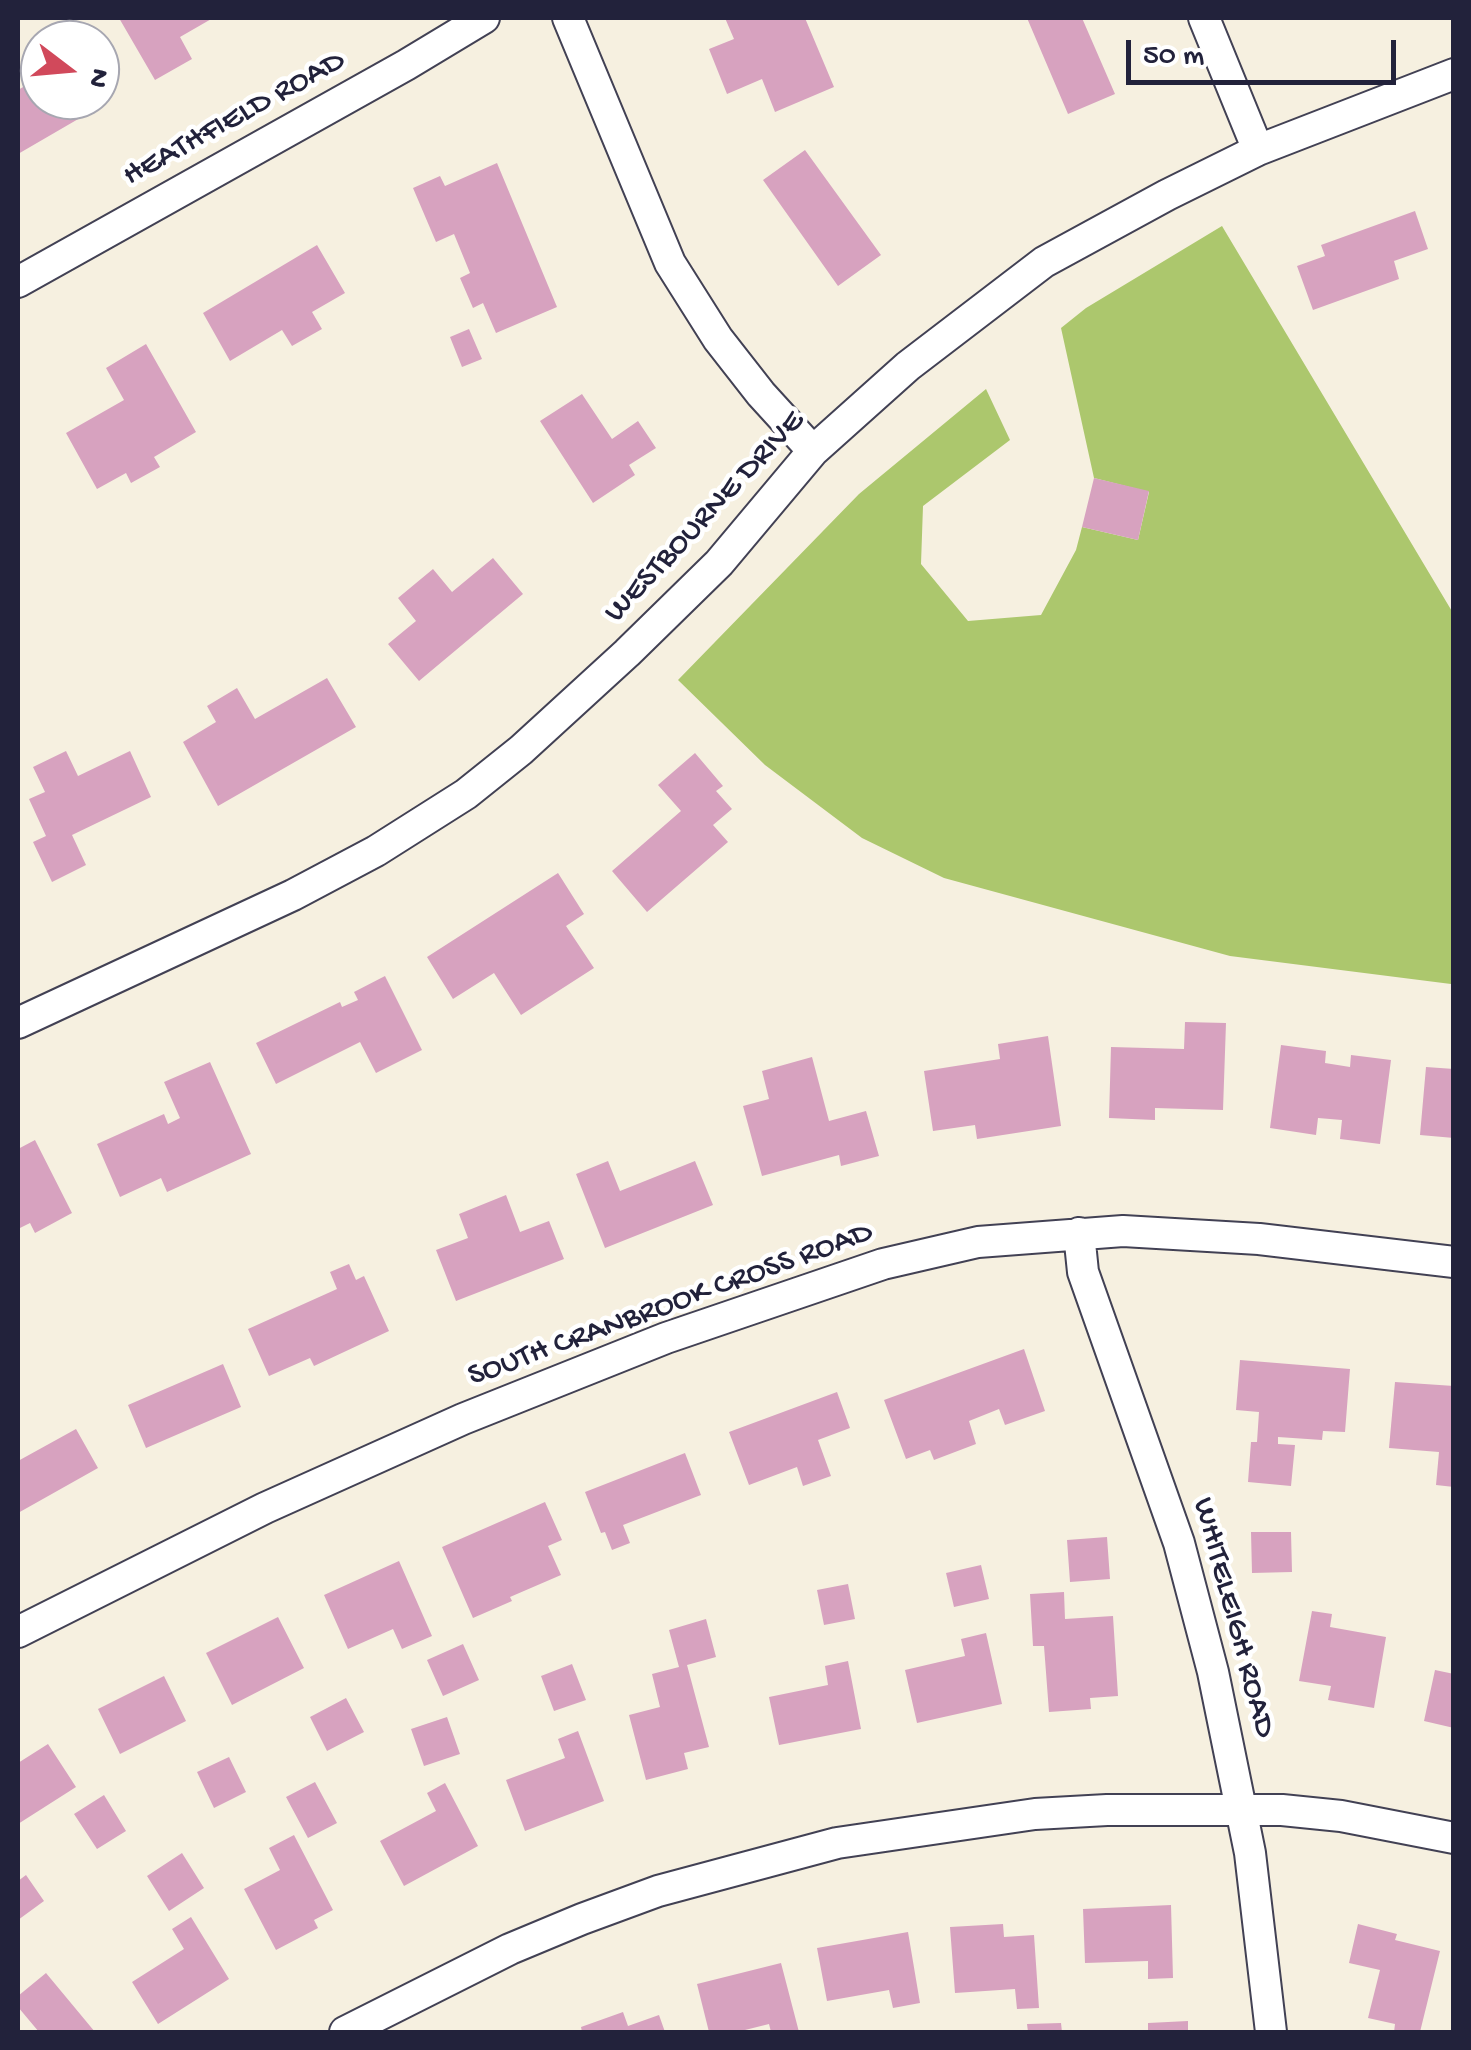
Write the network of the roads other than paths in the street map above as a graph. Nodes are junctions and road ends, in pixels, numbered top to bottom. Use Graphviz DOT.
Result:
graph roads {
  1 [pos="484,18"];
  2 [pos="568,18"];
  3 [pos="1204,18"];
  4 [pos="1454,74"];
  5 [pos="1258,150"];
  6 [pos="18,282"];
  7 [pos="813,451"];
  8 [pos="18,1023"];
  9 [pos="1079,1233"];
  10 [pos="1454,1262"];
  11 [pos="18,1632"];
  12 [pos="1242,1809"];
  13 [pos="1454,1838"];
  14 [pos="345,2032"];
  15 [pos="1271,2032"];
  1 -- 6 [label="street, HEATHFIELD ROAD"];
  2 -- 7 [label="street"];
  3 -- 5 [label="street"];
  4 -- 5 [label="street, WESTBOURNE DRIVE"];
  5 -- 7 [label="street, WESTBOURNE DRIVE"];
  7 -- 8 [label="street, WESTBOURNE DRIVE"];
  9 -- 10 [label="street, SOUTH CRANBROOK CROSS ROAD"];
  9 -- 11 [label="street, SOUTH CRANBROOK CROSS ROAD"];
  9 -- 12 [label="street, WHITELEIGH ROAD"];
  12 -- 13 [label="street"];
  12 -- 14 [label="street"];
  12 -- 15 [label="street, WHITELEIGH ROAD"];
}
